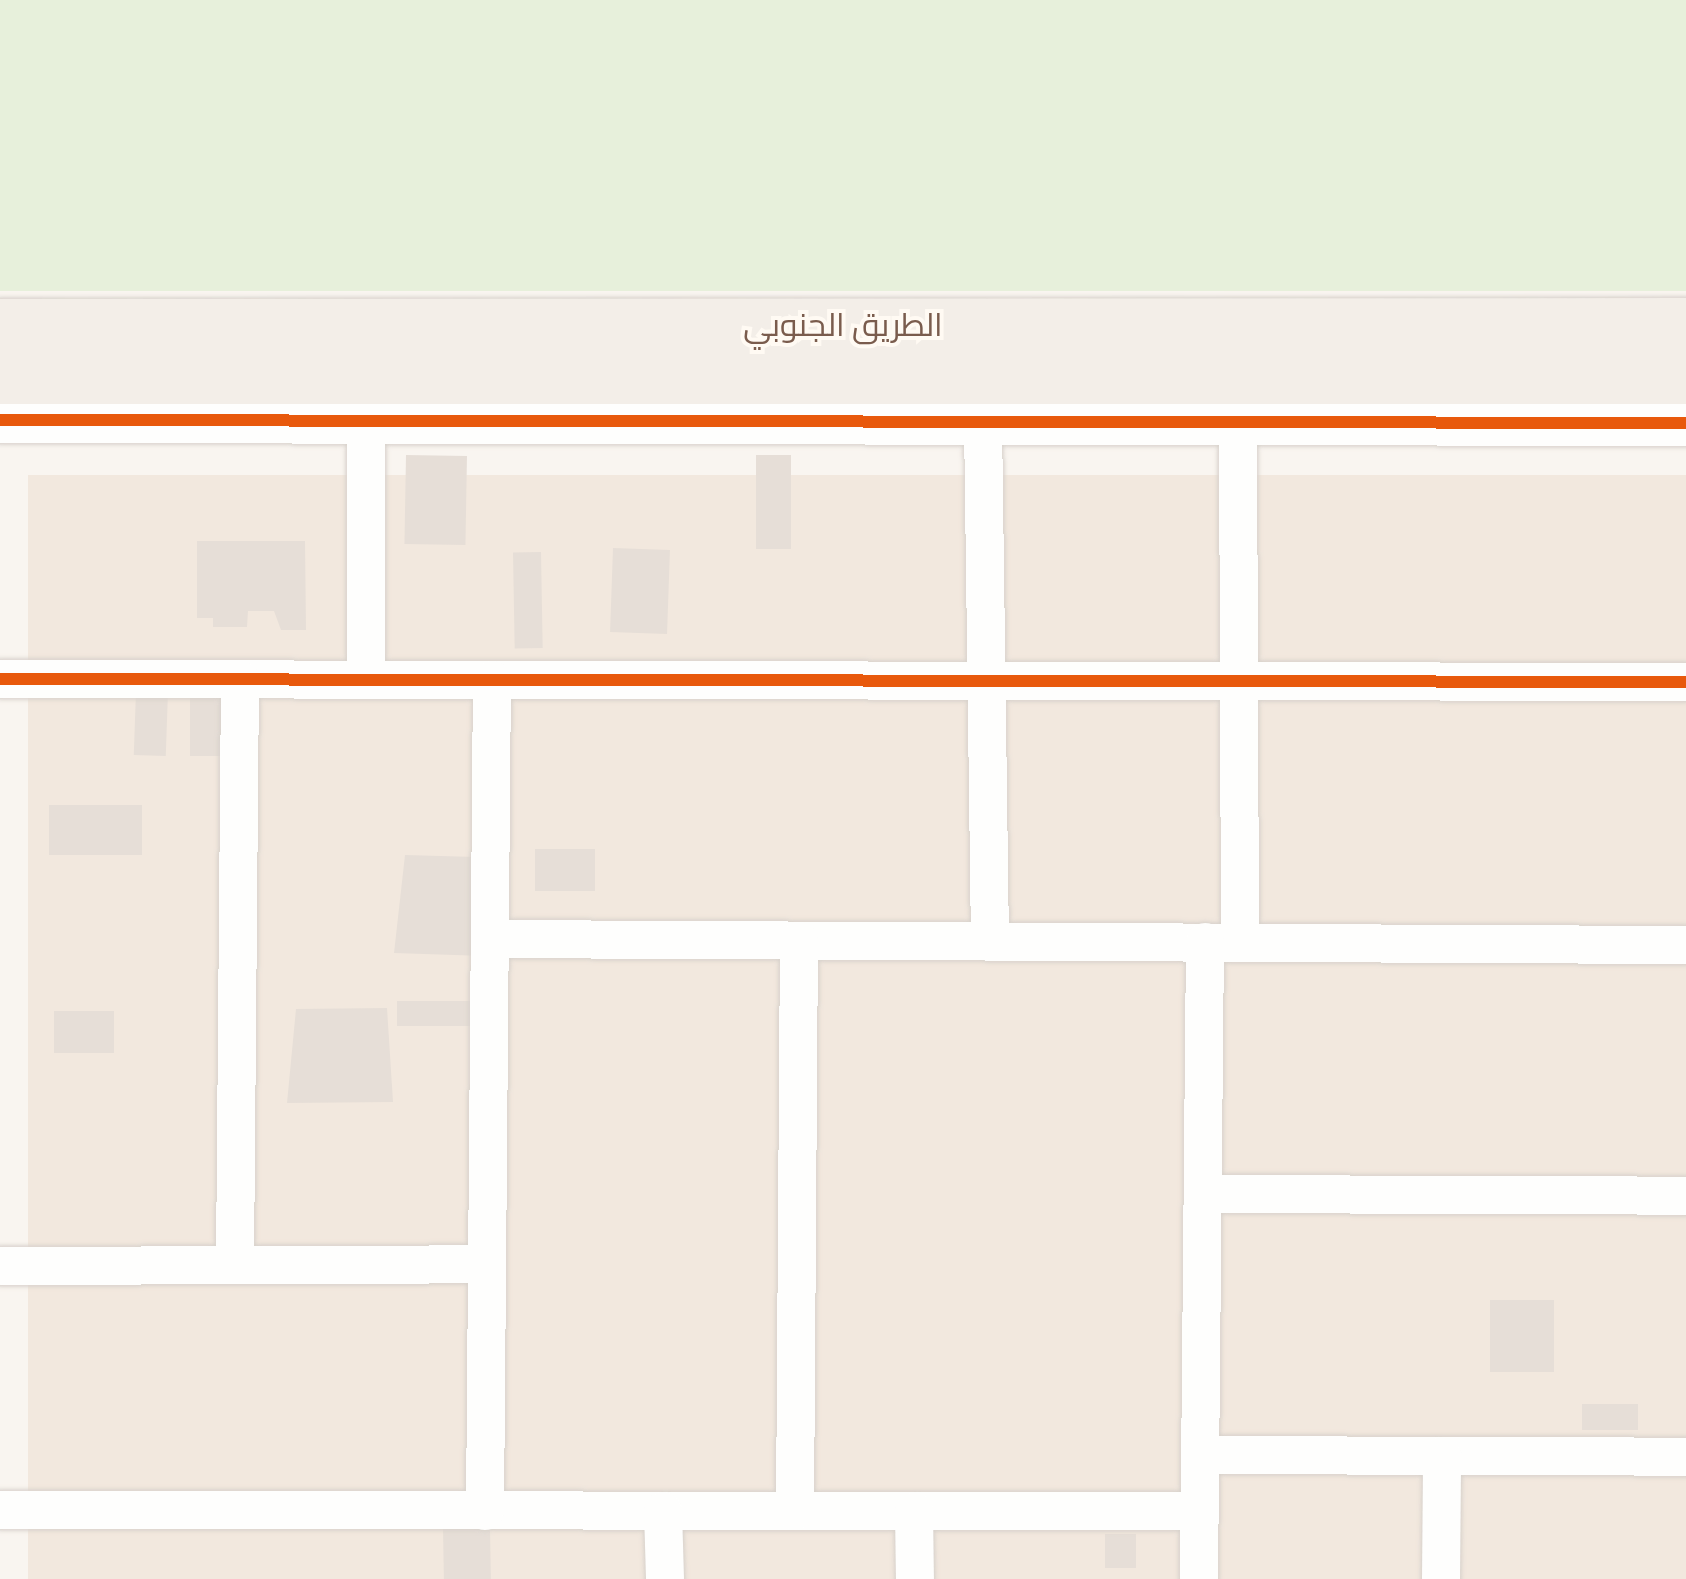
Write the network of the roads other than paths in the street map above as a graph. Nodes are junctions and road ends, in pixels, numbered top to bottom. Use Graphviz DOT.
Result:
graph roads {
  1 [pos="1686,325"];
  2 [pos="0,326"];
  3 [pos="0,376"];
  4 [pos="1686,376"];
  5 [pos="0,420"];
  6 [pos="366,420"];
  7 [pos="983,422"];
  8 [pos="1238,422"];
  9 [pos="1686,423"];
  10 [pos="0,679"];
  11 [pos="240,680"];
  12 [pos="366,680"];
  13 [pos="492,680"];
  14 [pos="986,681"];
  15 [pos="1239,681"];
  16 [pos="1686,682"];
  17 [pos="490,940"];
  18 [pos="800,941"];
  19 [pos="990,942"];
  20 [pos="1222,942"];
  21 [pos="1686,944"];
  22 [pos="1203,1194"];
  23 [pos="1686,1196"];
  24 [pos="235,1263"];
  25 [pos="486,1264"];
  26 [pos="0,1266"];
  27 [pos="1200,1455"];
  28 [pos="1442,1456"];
  29 [pos="1686,1457"];
  30 [pos="0,1510"];
  31 [pos="663,1510"];
  32 [pos="484,1511"];
  33 [pos="795,1511"];
  34 [pos="914,1511"];
  35 [pos="1200,1511"];
  36 [pos="665,1579"];
  37 [pos="915,1579"];
  38 [pos="1199,1579"];
  39 [pos="1441,1579"];
  1 -- 2 [label="main road, الطريق الجنوبي"];
  3 -- 4 [label="main road, الطريق الجنوبي"];
  5 -- 6 [label="street"];
  6 -- 7 [label="street"];
  6 -- 12 [label="street"];
  7 -- 8 [label="street"];
  7 -- 14 [label="street"];
  8 -- 9 [label="street"];
  8 -- 15 [label="street"];
  10 -- 11 [label="street"];
  11 -- 12 [label="street"];
  11 -- 24 [label="street"];
  12 -- 13 [label="street"];
  13 -- 14 [label="street"];
  13 -- 17 [label="street"];
  14 -- 15 [label="street"];
  14 -- 19 [label="street"];
  15 -- 16 [label="street"];
  15 -- 20 [label="street"];
  17 -- 18 [label="street"];
  17 -- 25 [label="street"];
  18 -- 19 [label="street"];
  18 -- 33 [label="street"];
  19 -- 20 [label="street"];
  20 -- 21 [label="street"];
  20 -- 22 [label="street"];
  22 -- 23 [label="street"];
  22 -- 27 [label="street"];
  24 -- 25 [label="street"];
  24 -- 26 [label="street"];
  25 -- 32 [label="street"];
  27 -- 28 [label="street"];
  27 -- 35 [label="street"];
  28 -- 29 [label="street"];
  28 -- 39 [label="street"];
  30 -- 32 [label="street"];
  31 -- 32 [label="street"];
  31 -- 33 [label="street"];
  31 -- 36 [label="street"];
  33 -- 34 [label="street"];
  34 -- 35 [label="street"];
  34 -- 37 [label="street"];
  35 -- 38 [label="street"];
}
